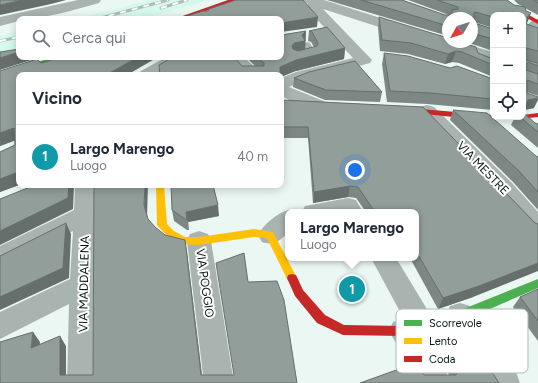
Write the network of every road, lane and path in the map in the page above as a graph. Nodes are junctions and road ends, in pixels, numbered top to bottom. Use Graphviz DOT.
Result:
graph roads {
  1 [pos="42,0"];
  2 [pos="94,0"];
  3 [pos="234,0"];
  4 [pos="504,0"];
  5 [pos="316,1"];
  6 [pos="65,8"];
  7 [pos="22,16"];
  8 [pos="199,16"];
  9 [pos="16,18"];
  10 [pos="0,22"];
  11 [pos="534,28"];
  12 [pos="336,30"];
  13 [pos="418,35"];
  14 [pos="301,40"];
  15 [pos="439,41"];
  16 [pos="486,56"];
  17 [pos="297,57"];
  18 [pos="51,60"];
  19 [pos="173,60"];
  20 [pos="237,60"];
  21 [pos="490,65"];
  22 [pos="152,72"];
  23 [pos="251,72"];
  24 [pos="0,77"];
  25 [pos="284,83"];
  26 [pos="284,91"];
  27 [pos="297,106"];
  28 [pos="323,106"];
  29 [pos="390,109"];
  30 [pos="427,111"];
  31 [pos="490,118"];
  32 [pos="492,120"];
  33 [pos="519,120"];
  34 [pos="534,121"];
  35 [pos="511,137"];
  36 [pos="86,188"];
  37 [pos="160,188"];
  38 [pos="330,209"];
  39 [pos="350,209"];
  40 [pos="85,216"];
  41 [pos="285,222"];
  42 [pos="538,226"];
  43 [pos="270,235"];
  44 [pos="199,241"];
  45 [pos="0,257"];
  46 [pos="384,261"];
  47 [pos="538,283"];
  48 [pos="83,285"];
  49 [pos="404,309"];
  50 [pos="475,309"];
  51 [pos="0,326"];
  52 [pos="396,328"];
  53 [pos="429,373"];
  54 [pos="498,373"];
  55 [pos="82,383"];
  56 [pos="219,383"];
  57 [pos="434,383"];
  58 [pos="505,383"];
  1 -- 6 [label="street"];
  2 -- 6 [label="street"];
  3 -- 8 [label="street"];
  4 -- 11 [label="street"];
  5 -- 12 [label="street"];
  5 -- 13 [label="street"];
  6 -- 7 [label="street"];
  9 -- 10 [label="street"];
  12 -- 14 [label="street"];
  12 -- 25 [label="street"];
  14 -- 17 [label="lane"];
  15 -- 16 [label="street"];
  16 -- 21 [label="lane"];
  18 -- 24 [label="street"];
  19 -- 22 [label="street"];
  20 -- 23 [label="street"];
  26 -- 28 [label="street"];
  27 -- 28 [label="street"];
  29 -- 30 [label="street"];
  30 -- 31 [label="street"];
  30 -- 42 [label="street, VIA MESTRE"];
  32 -- 35 [label="street"];
  33 -- 34 [label="street"];
  36 -- 40 [label="street, VIA MADDALENA"];
  37 -- 44 [label="street, VIA POGGIO"];
  38 -- 39 [label="street"];
  40 -- 45 [label="street"];
  40 -- 48 [label="street, VIA MADDALENA"];
  41 -- 43 [label="street"];
  43 -- 44 [label="street"];
  43 -- 52 [label="street"];
  44 -- 56 [label="street, VIA POGGIO"];
  46 -- 49 [label="street"];
  47 -- 50 [label="street"];
  48 -- 51 [label="street"];
  48 -- 55 [label="street, VIA MADDALENA"];
  53 -- 57 [label="street"];
  54 -- 58 [label="street"];
}
